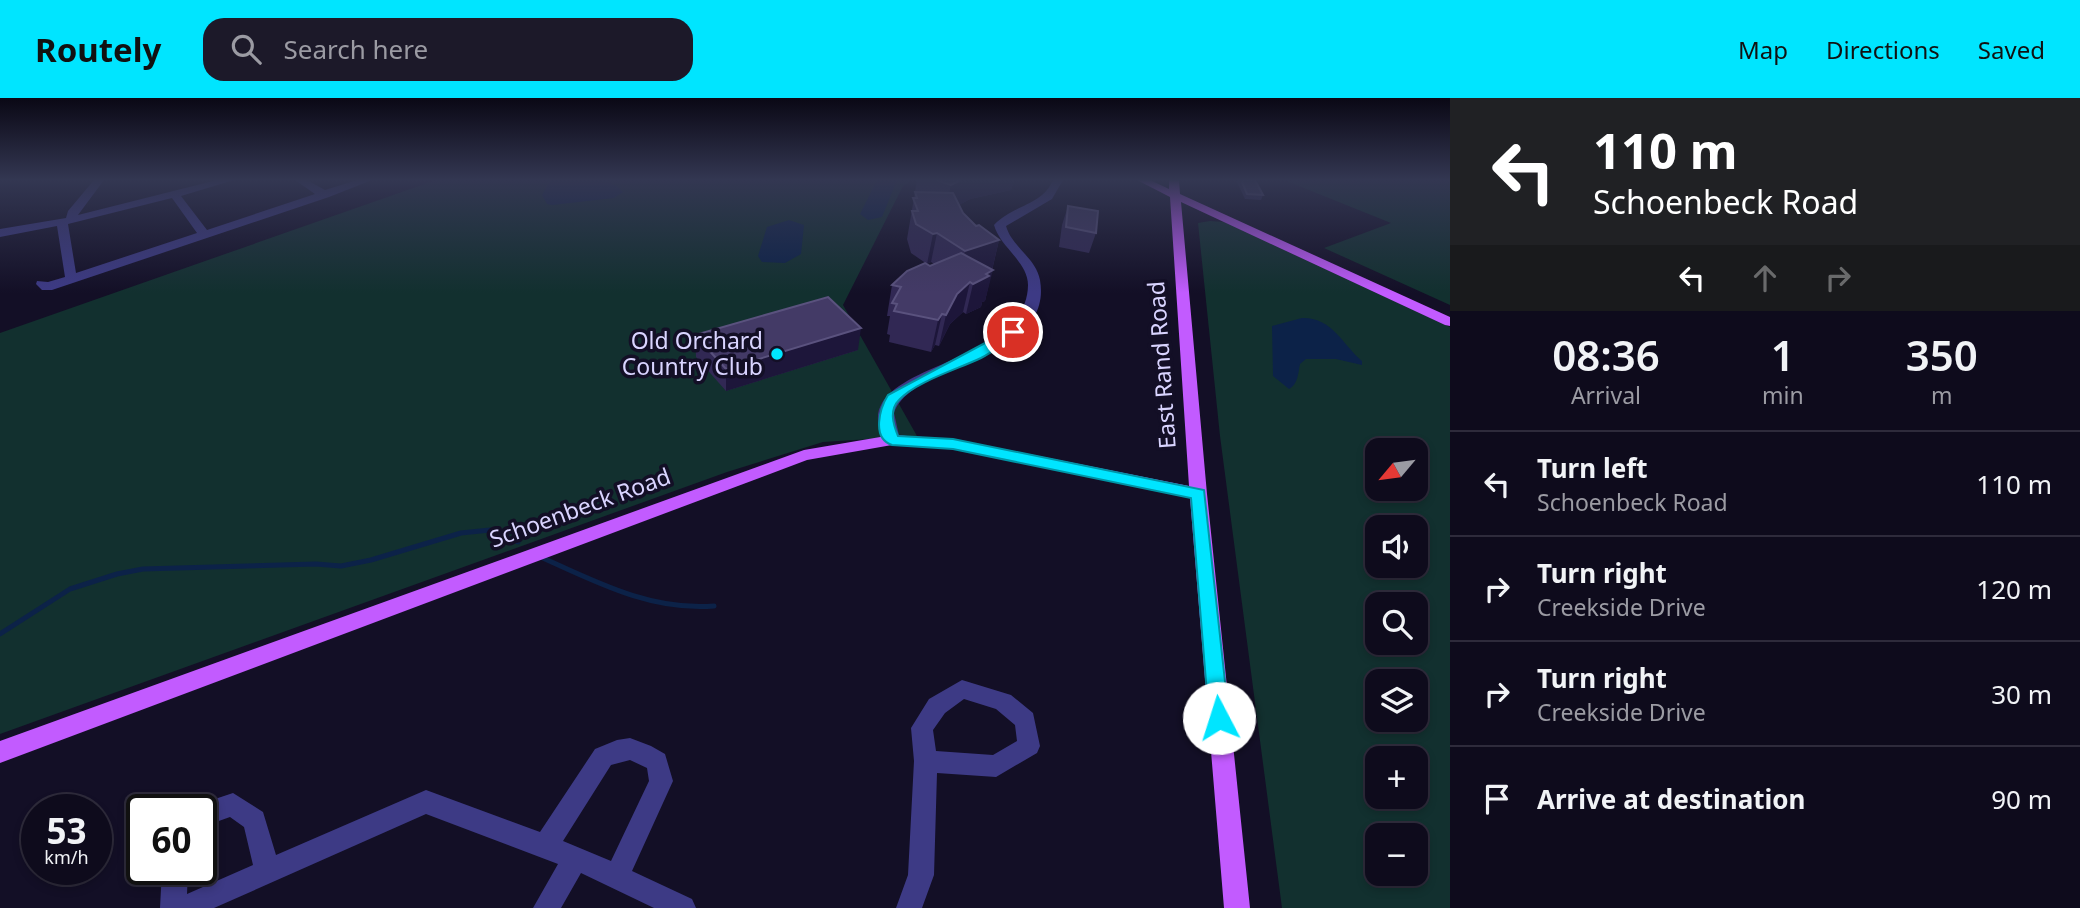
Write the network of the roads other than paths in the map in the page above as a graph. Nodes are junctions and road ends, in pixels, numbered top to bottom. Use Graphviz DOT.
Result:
graph roads {
  1 [pos="69,218"];
  2 [pos="80,218"];
  3 [pos="192,218"];
  4 [pos="257,218"];
  5 [pos="1008,218"];
  6 [pos="1186,218"];
  7 [pos="1227,218"];
  8 [pos="1243,218"];
  9 [pos="67,221"];
  10 [pos="1187,221"];
  11 [pos="1234,222"];
  12 [pos="0,233"];
  13 [pos="205,235"];
  14 [pos="71,278"];
  15 [pos="43,284"];
  16 [pos="1450,312"];
  17 [pos="1450,321"];
  18 [pos="892,440"];
  19 [pos="1198,494"];
  20 [pos="0,752"];
  21 [pos="926,761"];
  22 [pos="217,810"];
  23 [pos="545,846"];
  24 [pos="576,858"];
  25 [pos="267,872"];
  26 [pos="617,877"];
  27 [pos="174,885"];
  28 [pos="173,908"];
  29 [pos="184,908"];
  30 [pos="546,908"];
  31 [pos="683,908"];
  32 [pos="909,908"];
  33 [pos="1237,908"];
  1 -- 9 [label="street"];
  2 -- 9 [label="street"];
  3 -- 13 [label="street"];
  4 -- 13 [label="street"];
  5 -- 18 [label="street"];
  6 -- 10 [label="main road, East Rand Road"];
  7 -- 11 [label="main road"];
  8 -- 16 [label="main road"];
  9 -- 12 [label="street"];
  9 -- 14 [label="street"];
  10 -- 11 [label="main road"];
  10 -- 19 [label="main road, East Rand Road"];
  11 -- 17 [label="main road"];
  13 -- 14 [label="street"];
  14 -- 15 [label="street"];
  18 -- 19 [label="main road, Schoenbeck Road"];
  18 -- 20 [label="main road, Schoenbeck Road"];
  19 -- 33 [label="main road, East Rand Road"];
  21 -- 21 [label="street"];
  21 -- 32 [label="street"];
  22 -- 25 [label="street"];
  23 -- 24 [label="street"];
  23 -- 25 [label="street"];
  23 -- 26 [label="street"];
  24 -- 26 [label="street"];
  24 -- 30 [label="street"];
  25 -- 29 [label="street"];
  26 -- 31 [label="street"];
  27 -- 28 [label="street"];
}
